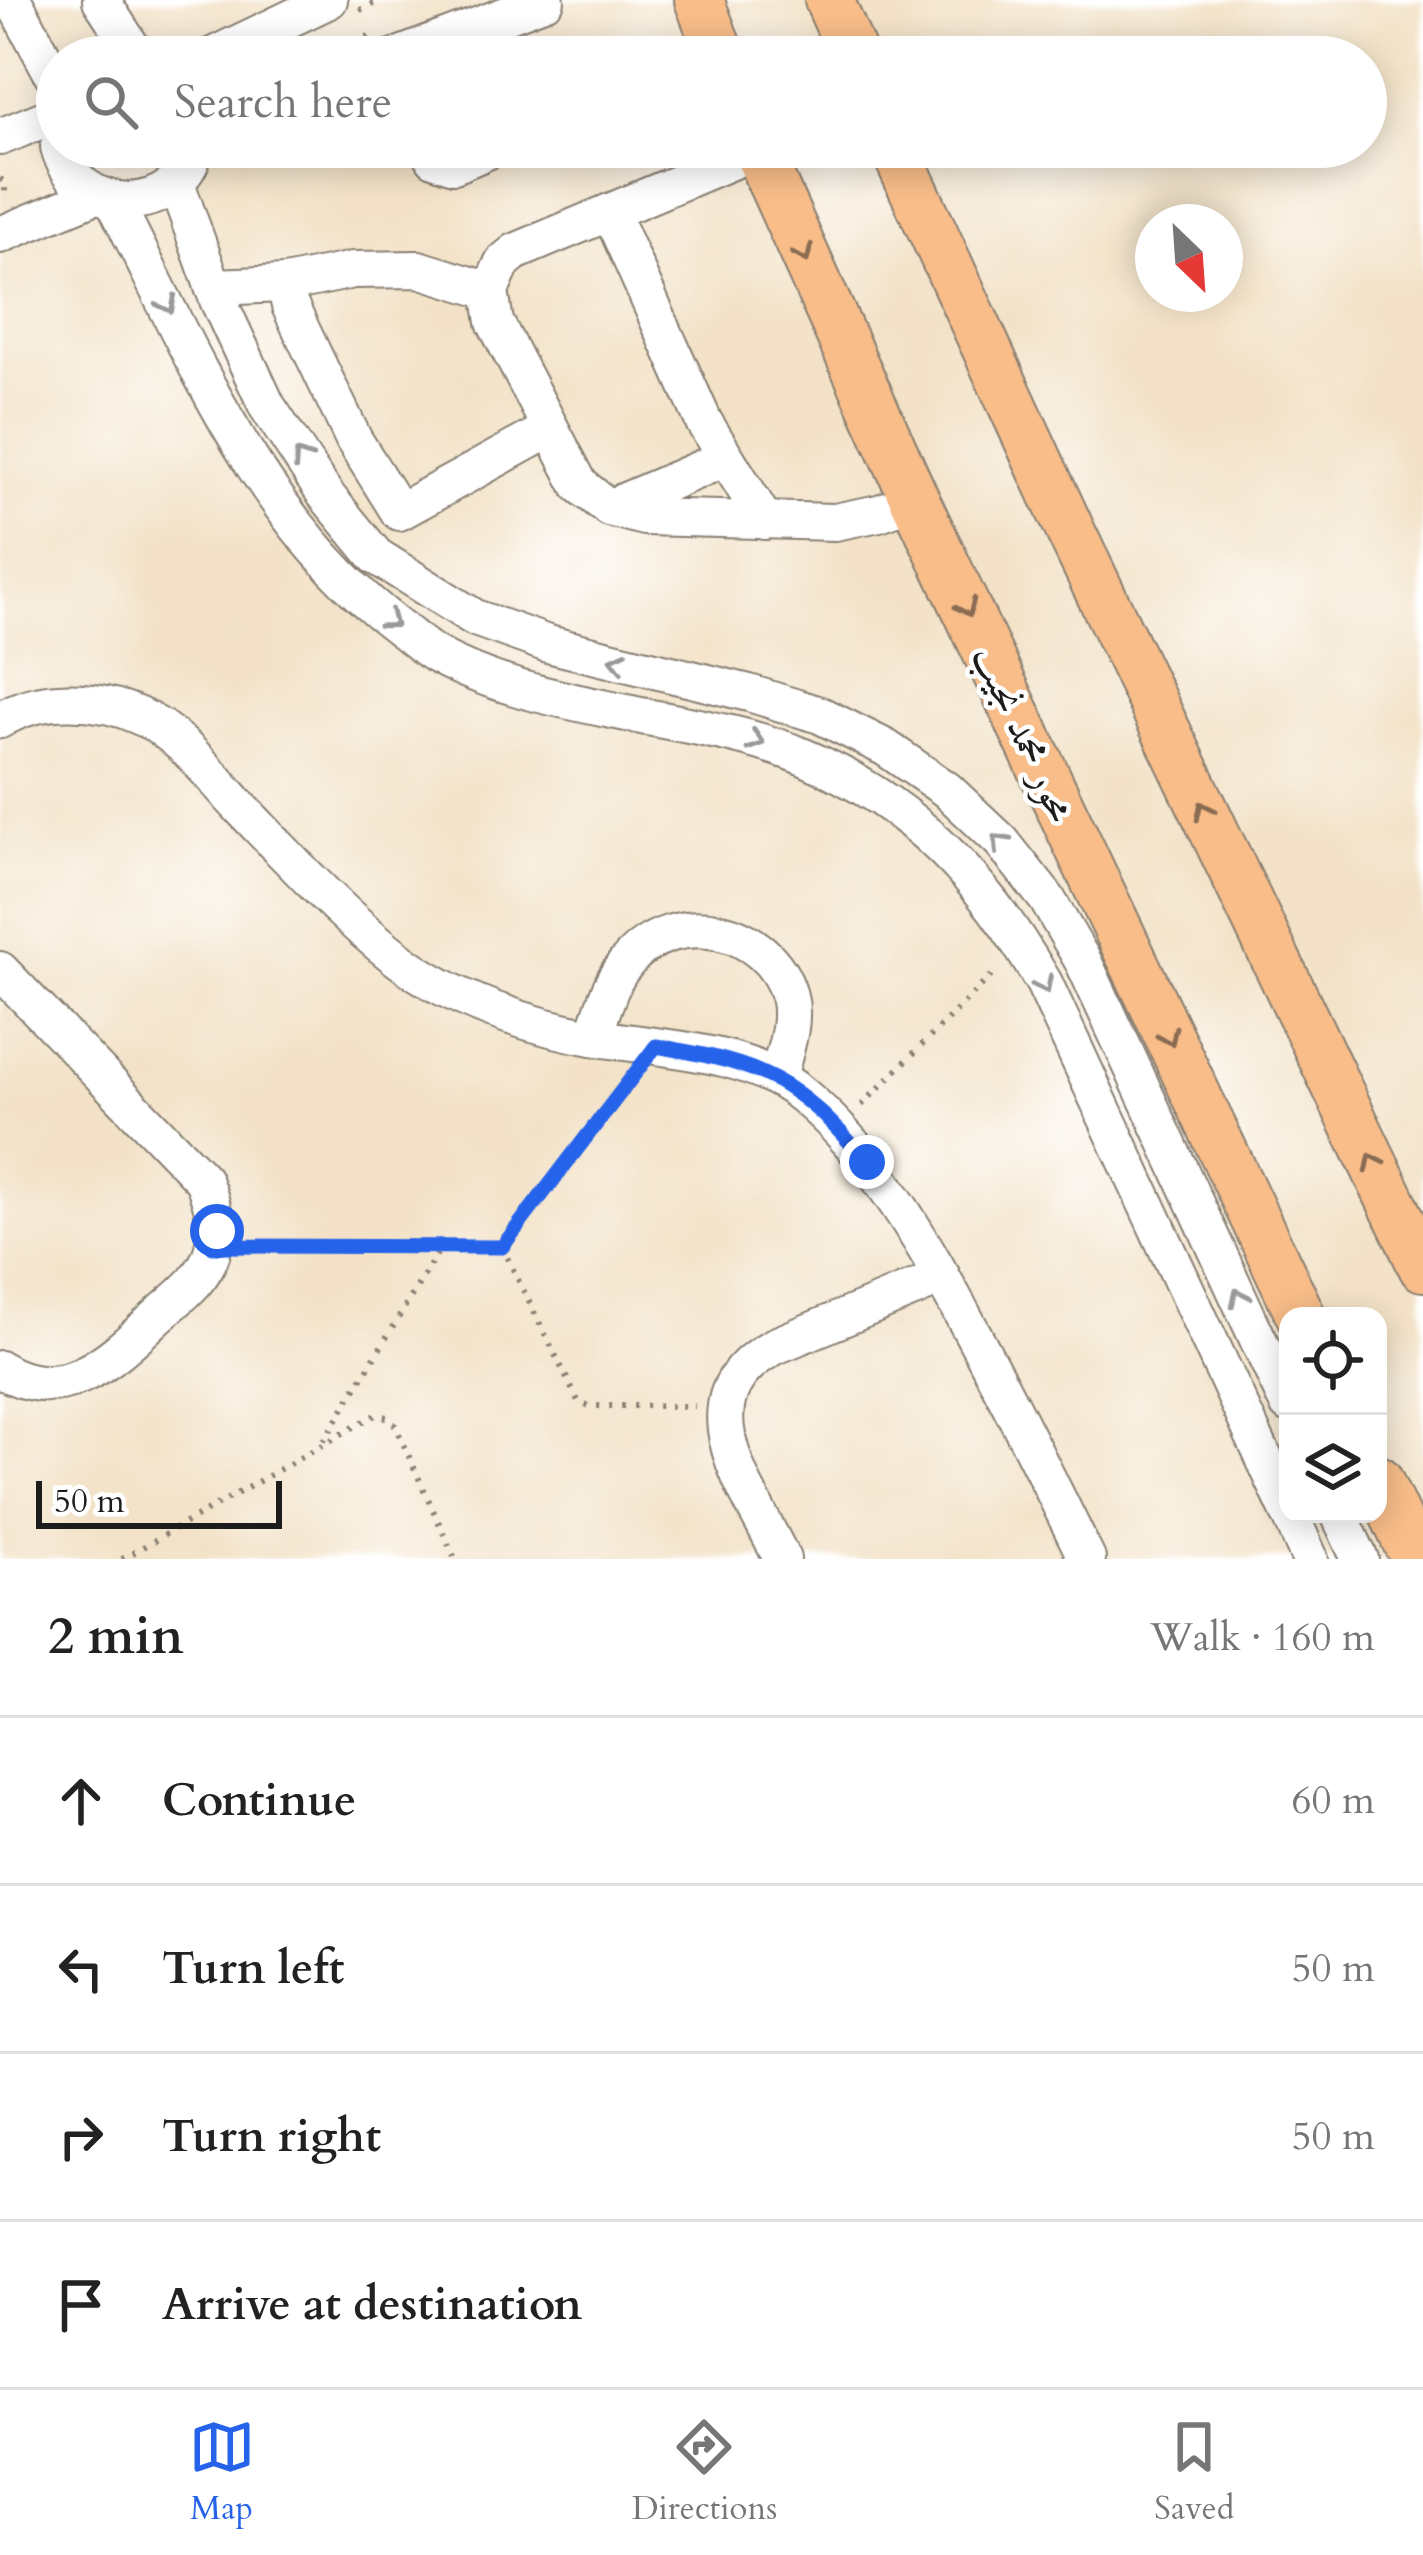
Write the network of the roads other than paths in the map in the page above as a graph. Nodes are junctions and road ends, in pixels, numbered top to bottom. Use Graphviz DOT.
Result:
graph roads {
  1 [pos="13,0"];
  2 [pos="100,0"];
  3 [pos="328,0"];
  4 [pos="546,0"];
  5 [pos="699,0"];
  6 [pos="829,0"];
  7 [pos="124,36"];
  8 [pos="253,36"];
  9 [pos="450,36"];
  10 [pos="711,36"];
  11 [pos="845,36"];
  12 [pos="36,43"];
  13 [pos="36,122"];
  14 [pos="0,137"];
  15 [pos="68,168"];
  16 [pos="188,168"];
  17 [pos="713,168"];
  18 [pos="766,168"];
  19 [pos="904,168"];
  20 [pos="176,183"];
  21 [pos="105,198"];
  22 [pos="610,212"];
  23 [pos="0,236"];
  24 [pos="285,284"];
  25 [pos="213,287"];
  26 [pos="490,291"];
  27 [pos="550,429"];
  28 [pos="726,458"];
  29 [pos="915,500"];
  30 [pos="609,508"];
  31 [pos="765,521"];
  32 [pos="0,720"];
  33 [pos="1,974"];
  34 [pos="593,1037"];
  35 [pos="778,1078"];
  36 [pos="1423,1268"];
  37 [pos="942,1277"];
  38 [pos="1296,1307"];
  39 [pos="0,1370"];
  40 [pos="1279,1384"];
  41 [pos="1279,1490"];
  42 [pos="1387,1499"];
  43 [pos="1294,1523"];
  44 [pos="1343,1523"];
  45 [pos="782,1559"];
  46 [pos="1087,1559"];
  47 [pos="1310,1559"];
  48 [pos="1360,1559"];
  49 [pos="1415,1559"];
  1 -- 12 [label="street"];
  2 -- 7 [label="street"];
  3 -- 8 [label="street"];
  4 -- 9 [label="street"];
  5 -- 10 [label="main road"];
  6 -- 11 [label="main road"];
  13 -- 14 [label="street"];
  15 -- 21 [label="street"];
  16 -- 20 [label="street"];
  17 -- 22 [label="street"];
  18 -- 29 [label="main road, محور محمد نجيب, one-way"];
  36 -- 19 [label="main road, one-way"];
  20 -- 21 [label="street"];
  20 -- 25 [label="street"];
  21 -- 23 [label="street"];
  21 -- 41 [label="street, one-way"];
  22 -- 26 [label="street"];
  22 -- 28 [label="street"];
  24 -- 25 [label="street"];
  24 -- 26 [label="street"];
  24 -- 27 [label="street"];
  40 -- 25 [label="street, one-way"];
  26 -- 27 [label="street"];
  27 -- 30 [label="street"];
  28 -- 30 [label="street"];
  28 -- 31 [label="street"];
  29 -- 31 [label="street"];
  29 -- 38 [label="main road, محور محمد نجيب, one-way"];
  30 -- 31 [label="street"];
  32 -- 34 [label="street"];
  33 -- 39 [label="street"];
  34 -- 35 [label="street"];
  34 -- 35 [label="street"];
  35 -- 37 [label="street"];
  37 -- 45 [label="street"];
  37 -- 46 [label="street"];
  42 -- 49 [label="main road"];
  43 -- 47 [label="street"];
  44 -- 48 [label="street"];
}
